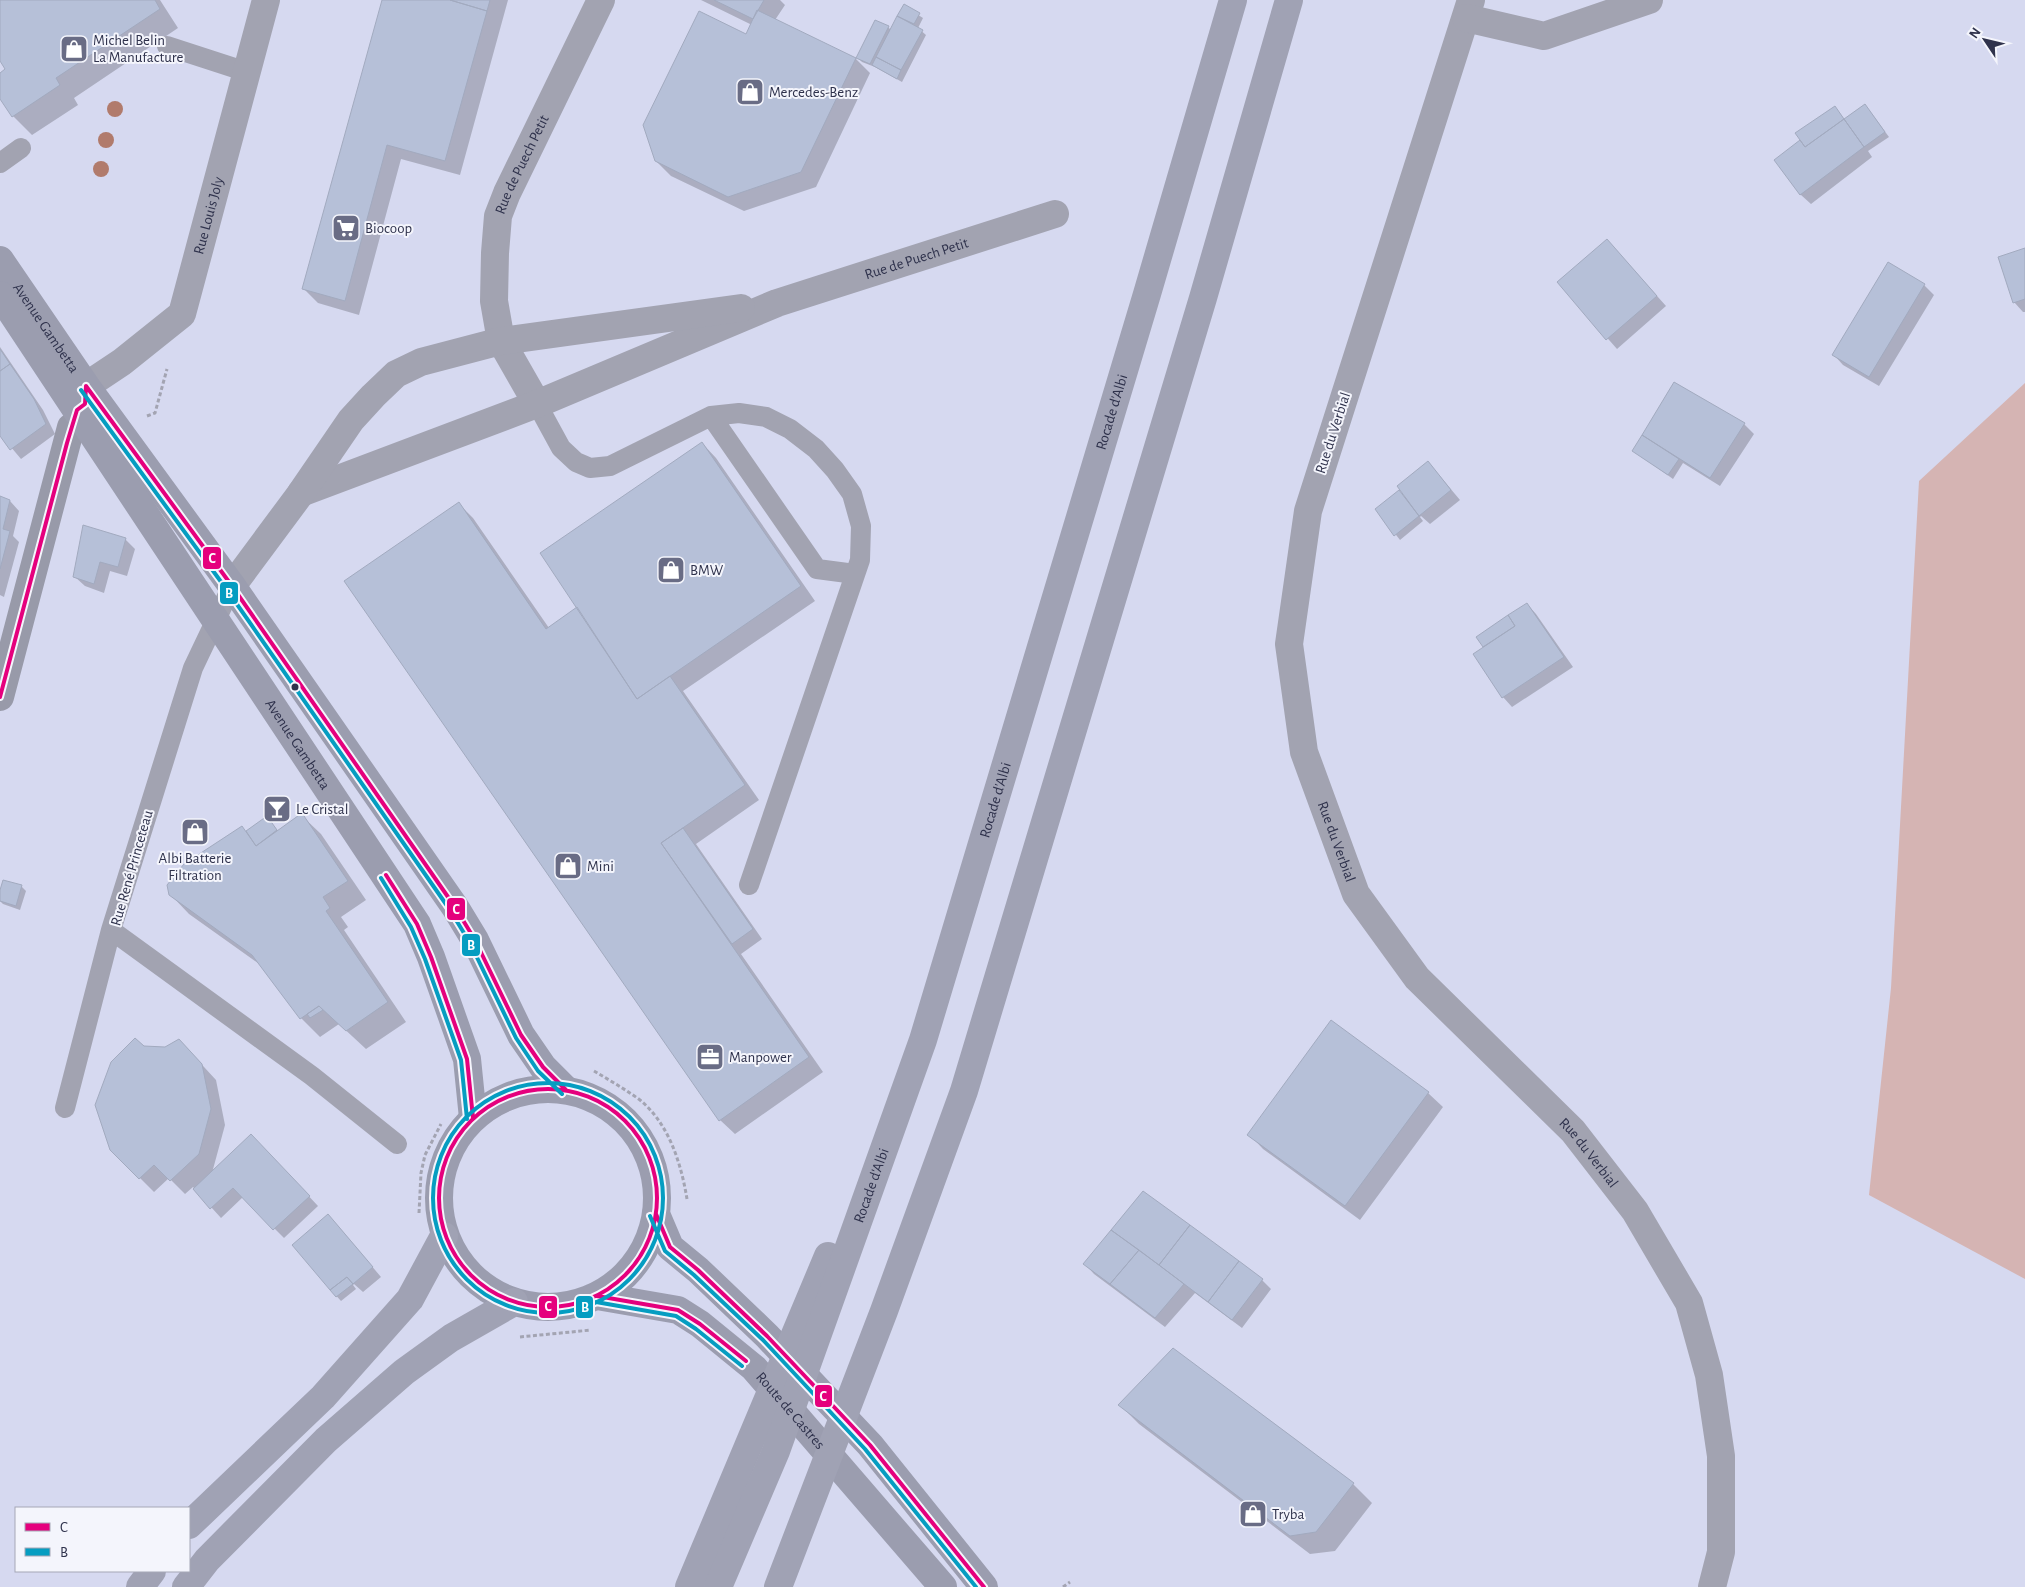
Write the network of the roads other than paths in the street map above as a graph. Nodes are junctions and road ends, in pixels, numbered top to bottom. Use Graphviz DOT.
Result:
graph roads {
  1 [pos="266,0"];
  2 [pos="601,0"];
  3 [pos="1233,0"];
  4 [pos="1289,0"];
  5 [pos="1649,0"];
  6 [pos="1468,9"];
  7 [pos="167,46"];
  8 [pos="247,72"];
  9 [pos="21,148"];
  10 [pos="0,163"];
  11 [pos="1055,214"];
  12 [pos="0,260"];
  13 [pos="0,295"];
  14 [pos="777,303"];
  15 [pos="0,313"];
  16 [pos="501,341"];
  17 [pos="537,404"];
  18 [pos="80,407"];
  19 [pos="711,416"];
  20 [pos="302,493"];
  21 [pos="855,574"];
  22 [pos="224,601"];
  23 [pos="0,697"];
  24 [pos="749,885"];
  25 [pos="111,930"];
  26 [pos="566,1090"];
  27 [pos="65,1108"];
  28 [pos="473,1118"];
  29 [pos="397,1144"];
  30 [pos="656,1214"];
  31 [pos="444,1236"];
  32 [pos="597,1296"];
  33 [pos="514,1302"];
  34 [pos="810,1325"];
  35 [pos="190,1524"];
  36 [pos="790,1560"];
  37 [pos="151,1572"];
  38 [pos="140,1587"];
  39 [pos="186,1587"];
  40 [pos="689,1587"];
  41 [pos="718,1587"];
  42 [pos="778,1587"];
  43 [pos="788,1587"];
  44 [pos="943,1587"];
  45 [pos="984,1587"];
  46 [pos="1712,1587"];
  1 -- 8 [label="street, Rue Louis Joly"];
  2 -- 16 [label="street, Rue de Puech Petit"];
  3 -- 34 [label="highway, Rocade d'Albi"];
  4 -- 36 [label="highway"];
  5 -- 6 [label="street"];
  6 -- 46 [label="street, Rue du Verbial"];
  7 -- 8 [label="lane"];
  8 -- 18 [label="street, Rue Louis Joly"];
  9 -- 10 [label="lane"];
  11 -- 14 [label="street, Rue de Puech Petit"];
  12 -- 18 [label="main road, Avenue Gambetta"];
  13 -- 18 [label="main road"];
  14 -- 16 [label="street, Rue de Puech Petit"];
  14 -- 17 [label="street, Rue de Puech Petit"];
  15 -- 18 [label="main road"];
  16 -- 17 [label="street, Rue de Puech Petit"];
  16 -- 20 [label="street, Rue de Puech Petit"];
  17 -- 19 [label="lane"];
  17 -- 20 [label="street, Rue de Puech Petit"];
  18 -- 22 [label="main road"];
  18 -- 22 [label="main road, Avenue Gambetta"];
  18 -- 23 [label="street"];
  19 -- 21 [label="lane"];
  19 -- 21 [label="lane"];
  20 -- 22 [label="street, Rue de Puech Petit"];
  21 -- 24 [label="lane"];
  22 -- 25 [label="lane, Rue René Princeteau"];
  22 -- 26 [label="main road, Avenue Gambetta"];
  22 -- 28 [label="main road, Avenue Gambetta"];
  25 -- 27 [label="lane"];
  25 -- 29 [label="lane, Rue René Princeteau"];
  26 -- 28 [label="main road"];
  26 -- 30 [label="main road"];
  28 -- 31 [label="main road"];
  30 -- 32 [label="main road"];
  30 -- 45 [label="main road"];
  31 -- 33 [label="main road"];
  31 -- 35 [label="highway"];
  32 -- 33 [label="main road"];
  32 -- 44 [label="main road, Route de Castres"];
  33 -- 39 [label="highway"];
  34 -- 40 [label="highway"];
  34 -- 41 [label="highway, Rocade d'Albi"];
  36 -- 42 [label="highway"];
  36 -- 43 [label="highway"];
  37 -- 38 [label="highway"];
}
